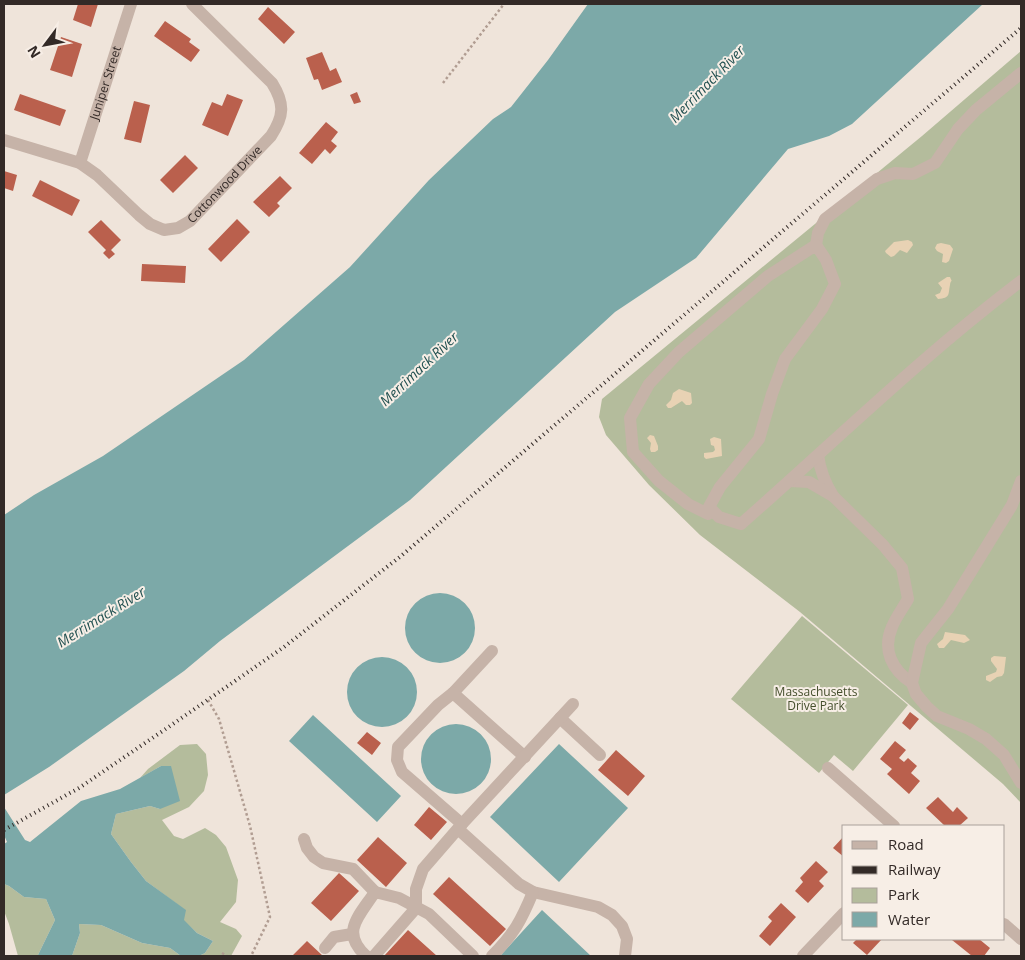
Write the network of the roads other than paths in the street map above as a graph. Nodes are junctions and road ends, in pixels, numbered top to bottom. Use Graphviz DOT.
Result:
graph roads {
  1 [pos="131,4"];
  2 [pos="192,4"];
  3 [pos="1021,73"];
  4 [pos="4,140"];
  5 [pos="80,164"];
  6 [pos="816,245"];
  7 [pos="1021,281"];
  8 [pos="818,455"];
  9 [pos="790,481"];
  10 [pos="1021,482"];
  11 [pos="833,496"];
  12 [pos="709,507"];
  13 [pos="492,651"];
  14 [pos="912,683"];
  15 [pos="453,693"];
  16 [pos="573,704"];
  17 [pos="560,718"];
  18 [pos="600,755"];
  19 [pos="525,756"];
  20 [pos="828,768"];
  21 [pos="1021,783"];
  22 [pos="893,825"];
  23 [pos="460,826"];
  24 [pos="304,839"];
  25 [pos="375,892"];
  26 [pos="533,892"];
  27 [pos="416,908"];
  28 [pos="842,915"];
  29 [pos="1005,925"];
  30 [pos="352,934"];
  31 [pos="1021,939"];
  32 [pos="325,948"];
  33 [pos="366,956"];
  34 [pos="374,956"];
  35 [pos="473,956"];
  36 [pos="492,956"];
  37 [pos="625,956"];
  38 [pos="803,956"];
  1 -- 5 [label="street, Juniper Street"];
  2 -- 5 [label="street, Cottonwood Drive"];
  3 -- 6 [label="street"];
  4 -- 5 [label="street, Cottonwood Drive"];
  6 -- 12 [label="street"];
  6 -- 12 [label="street"];
  7 -- 8 [label="street"];
  8 -- 9 [label="street"];
  8 -- 11 [label="street"];
  9 -- 11 [label="street"];
  9 -- 12 [label="street"];
  10 -- 14 [label="street"];
  11 -- 14 [label="street"];
  13 -- 15 [label="street"];
  14 -- 21 [label="street"];
  15 -- 19 [label="street"];
  15 -- 23 [label="street"];
  16 -- 17 [label="street"];
  17 -- 18 [label="street"];
  17 -- 19 [label="street"];
  19 -- 23 [label="street"];
  20 -- 22 [label="street"];
  23 -- 26 [label="street"];
  23 -- 27 [label="street"];
  24 -- 25 [label="street"];
  25 -- 27 [label="street"];
  25 -- 30 [label="street"];
  26 -- 36 [label="street"];
  26 -- 37 [label="street"];
  27 -- 34 [label="street"];
  27 -- 35 [label="street"];
  28 -- 38 [label="street"];
  29 -- 31 [label="street"];
  30 -- 32 [label="street"];
  30 -- 33 [label="street"];
}
